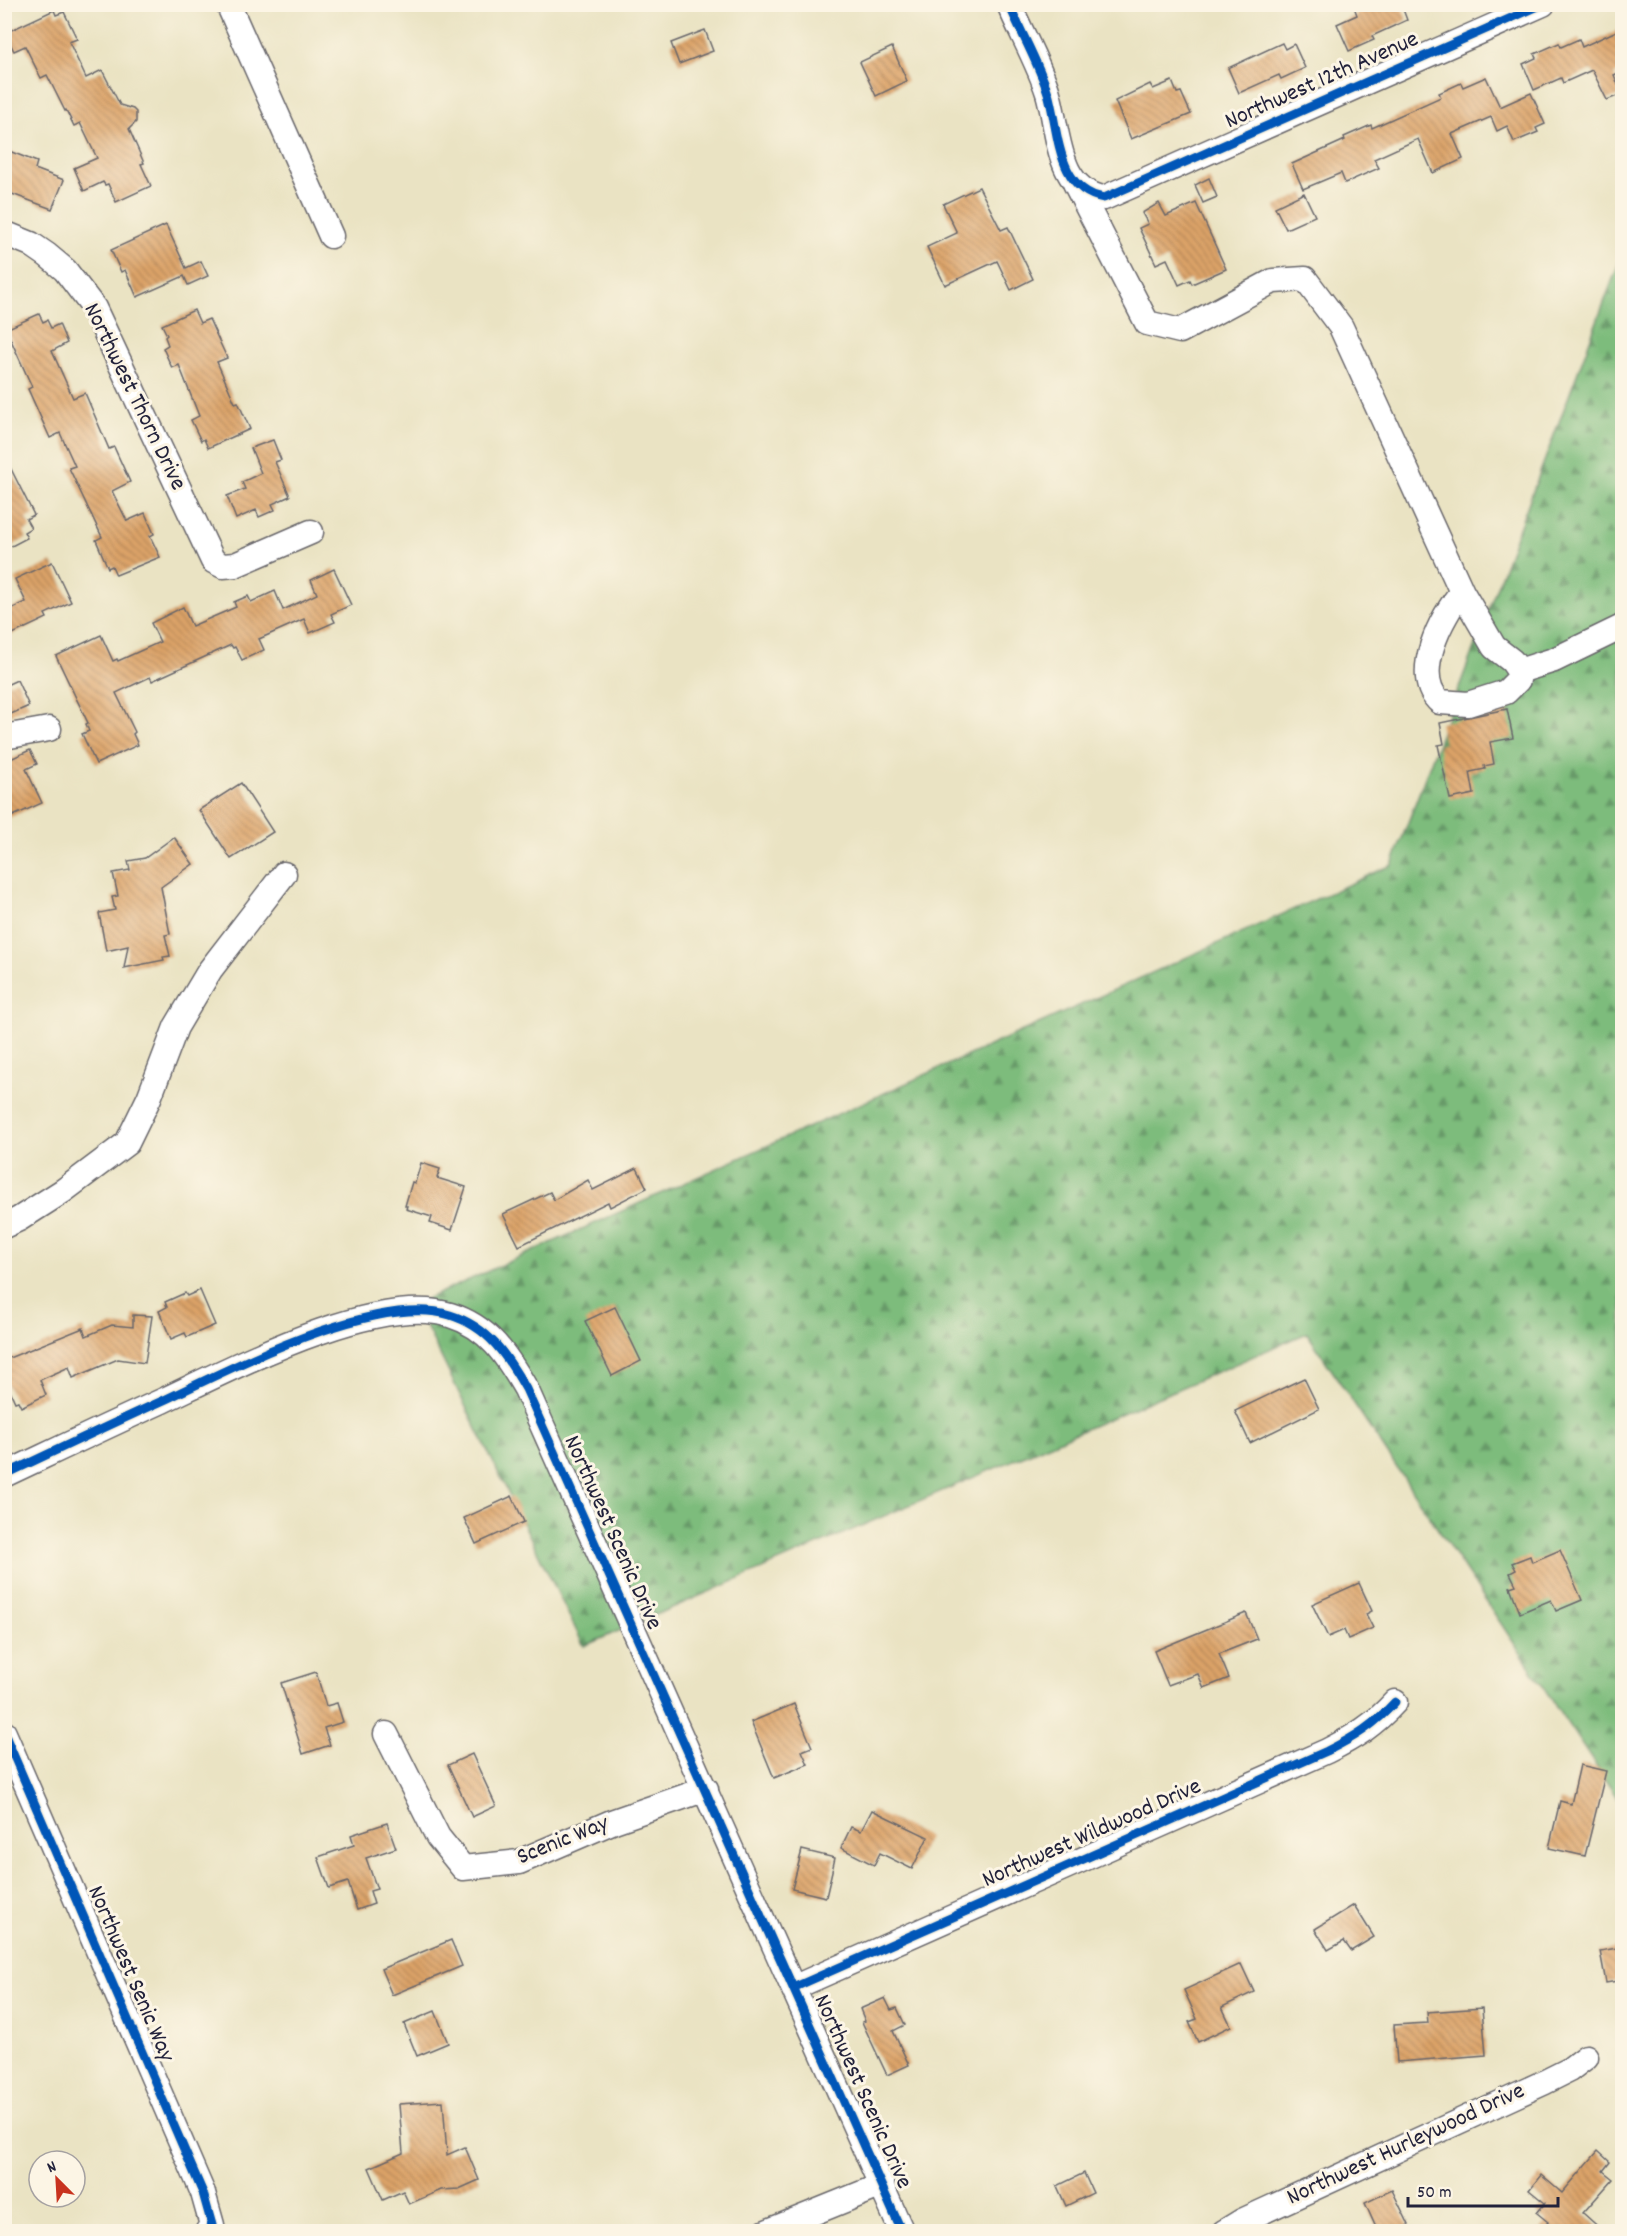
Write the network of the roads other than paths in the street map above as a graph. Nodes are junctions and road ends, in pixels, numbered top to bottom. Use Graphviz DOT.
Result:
graph roads {
  1 [pos="228,4"];
  2 [pos="1009,4"];
  3 [pos="1544,4"];
  4 [pos="1075,183"];
  5 [pos="4,233"];
  6 [pos="331,236"];
  7 [pos="311,532"];
  8 [pos="1462,592"];
  9 [pos="1623,627"];
  10 [pos="1519,670"];
  11 [pos="49,729"];
  12 [pos="4,737"];
  13 [pos="284,874"];
  14 [pos="4,1226"];
  15 [pos="4,1474"];
  16 [pos="1395,1702"];
  17 [pos="4,1732"];
  18 [pos="386,1734"];
  19 [pos="706,1790"];
  20 [pos="795,1987"];
  21 [pos="1586,2057"];
  22 [pos="882,2185"];
  23 [pos="214,2229"];
  24 [pos="1227,2231"];
  25 [pos="766,2232"];
  26 [pos="902,2232"];
  1 -- 6 [label="street"];
  2 -- 4 [label="street"];
  3 -- 4 [label="street, Northwest 12th Avenue"];
  4 -- 8 [label="street"];
  5 -- 7 [label="street, Northwest Thorn Drive"];
  8 -- 10 [label="street"];
  8 -- 10 [label="street"];
  9 -- 10 [label="street"];
  11 -- 12 [label="street"];
  13 -- 14 [label="street"];
  15 -- 19 [label="street, Northwest Scenic Drive"];
  16 -- 20 [label="street, Northwest Wildwood Drive"];
  17 -- 23 [label="street, Northwest Senic Way"];
  18 -- 19 [label="street, Scenic Way"];
  19 -- 20 [label="street, Northwest Scenic Drive"];
  20 -- 22 [label="street, Northwest Scenic Drive"];
  21 -- 24 [label="street, Northwest Hurleywood Drive"];
  22 -- 25 [label="street"];
  22 -- 26 [label="street, Northwest Scenic Drive"];
}
